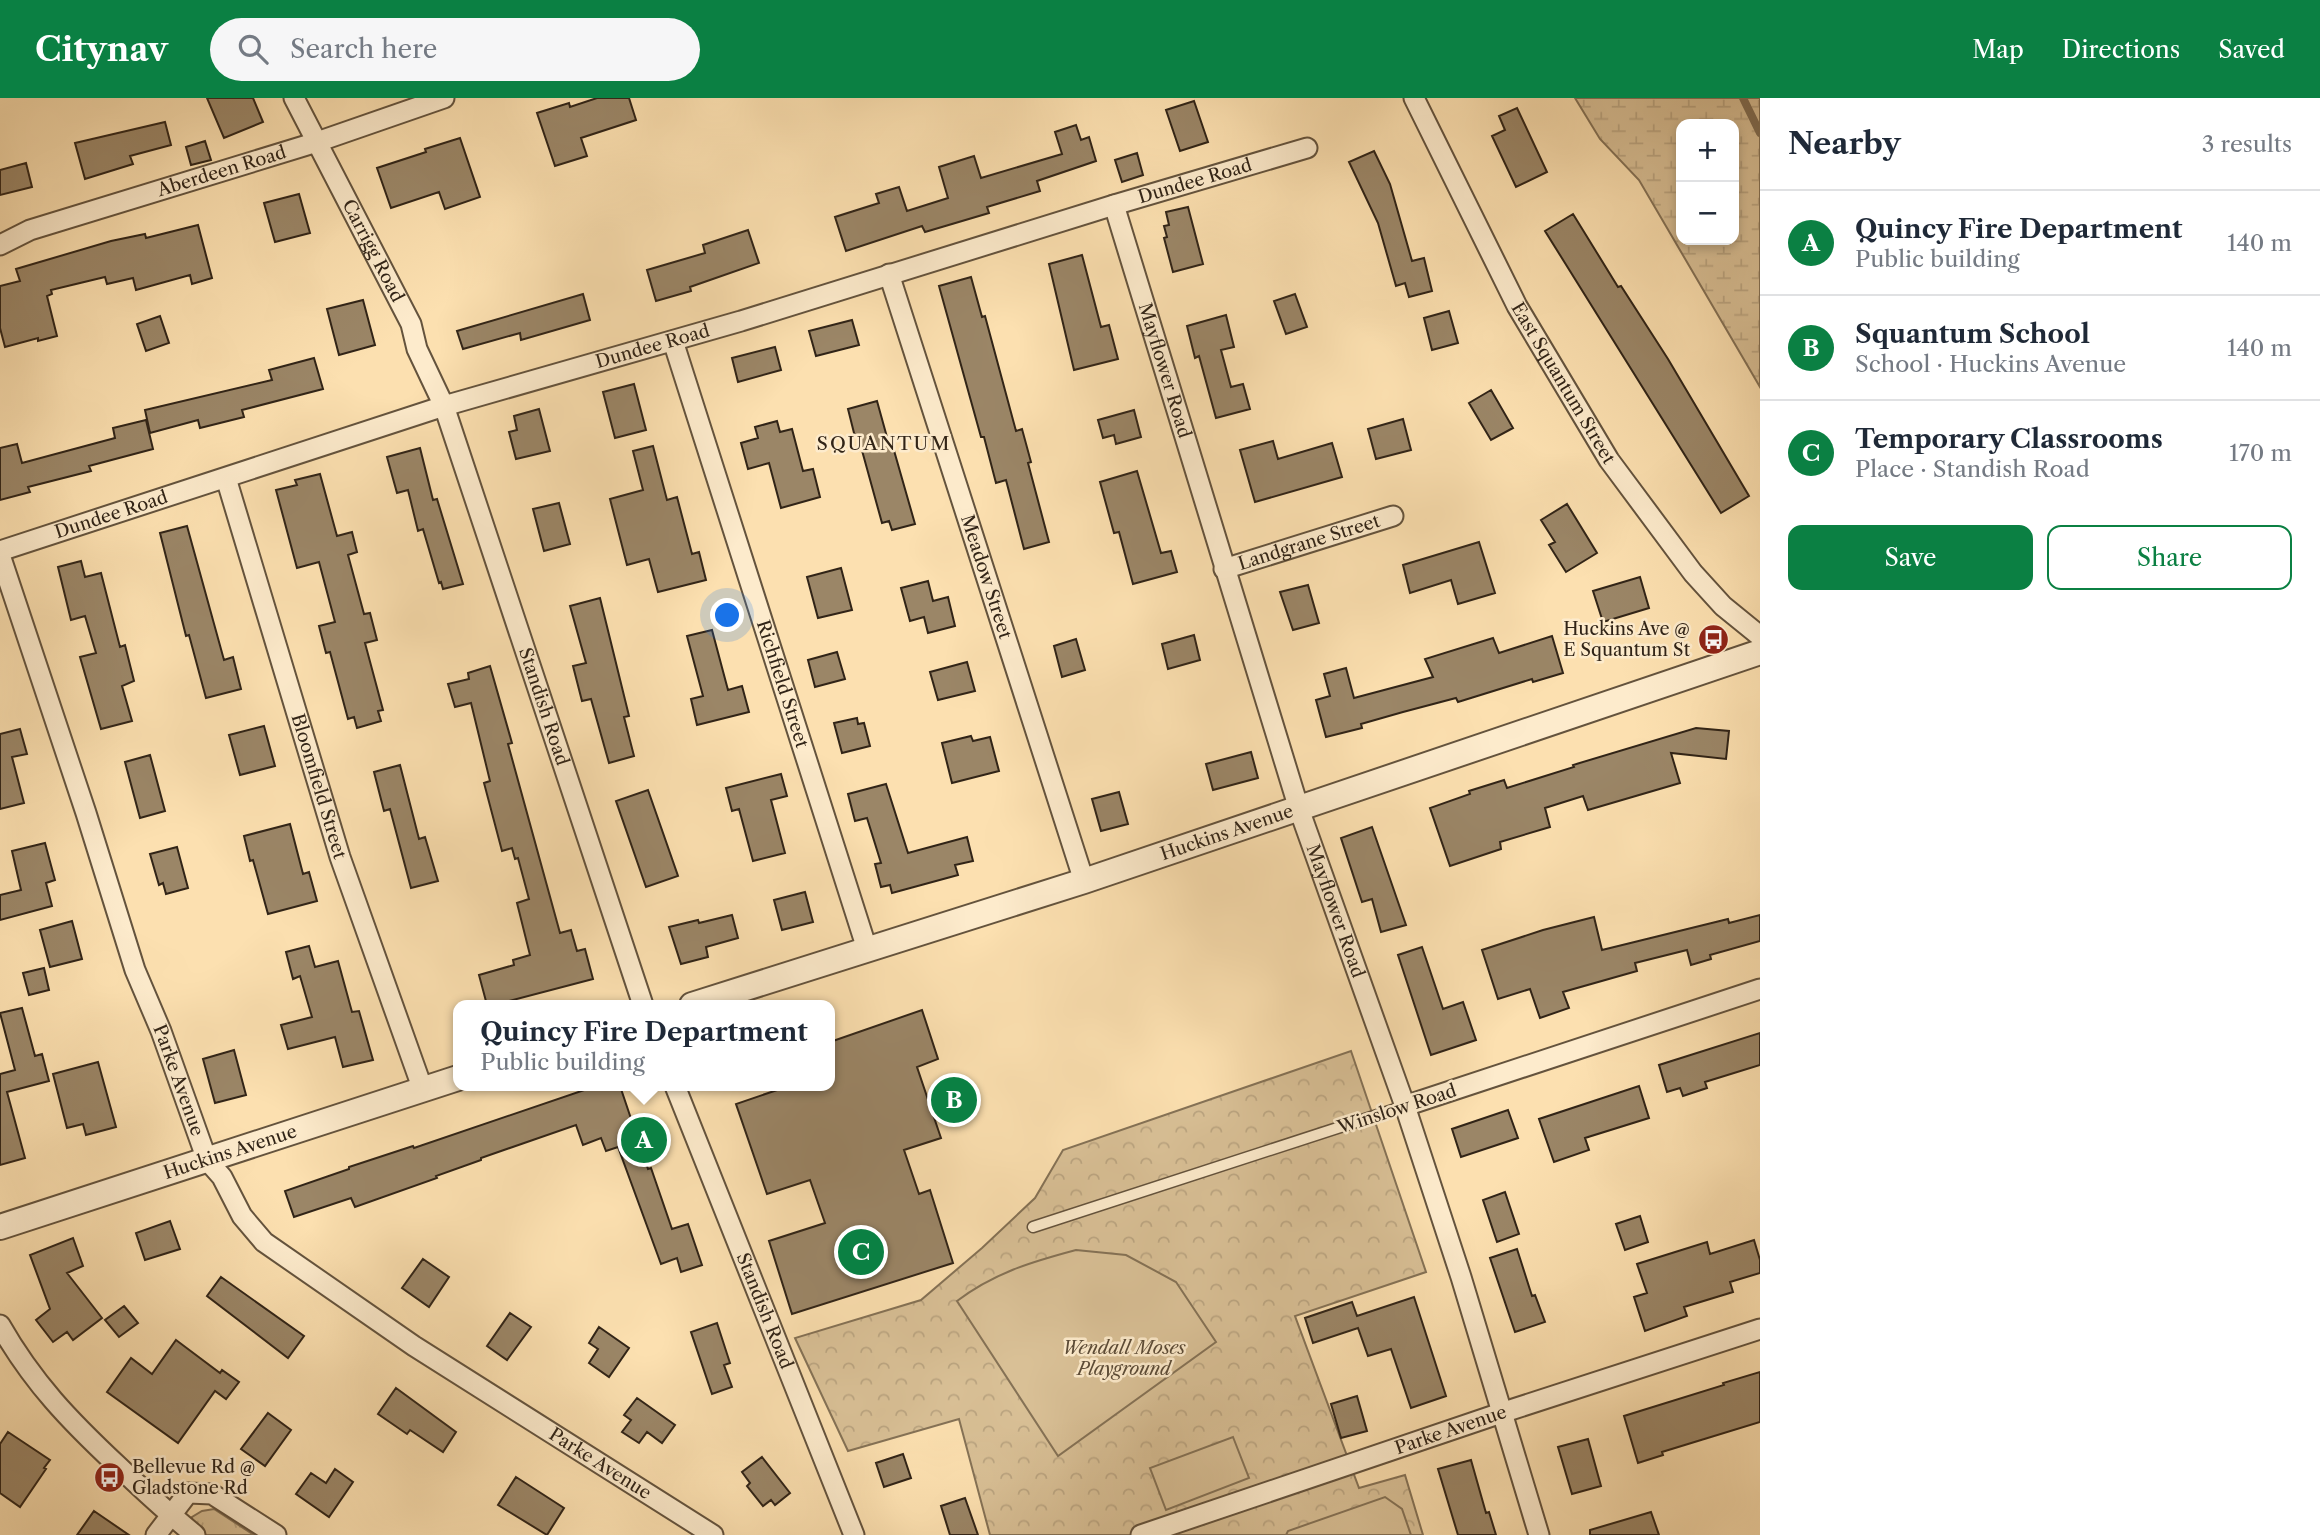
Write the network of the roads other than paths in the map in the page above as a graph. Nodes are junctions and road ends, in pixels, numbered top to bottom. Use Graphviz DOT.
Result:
graph roads {
  1 [pos="294,98"];
  2 [pos="444,98"];
  3 [pos="1414,98"];
  4 [pos="317,142"];
  5 [pos="1307,148"];
  6 [pos="1114,205"];
  7 [pos="0,245"];
  8 [pos="889,274"];
  9 [pos="673,341"];
  10 [pos="444,406"];
  11 [pos="226,478"];
  12 [pos="1393,516"];
  13 [pos="0,553"];
  14 [pos="1224,569"];
  15 [pos="1760,636"];
  16 [pos="1760,652"];
  17 [pos="1299,809"];
  18 [pos="1084,881"];
  19 [pos="867,949"];
  20 [pos="1760,989"];
  21 [pos="641,1000"];
  22 [pos="708,1000"];
  23 [pos="453,1080"];
  24 [pos="423,1090"];
  25 [pos="677,1091"];
  26 [pos="1405,1106"];
  27 [pos="207,1160"];
  28 [pos="0,1227"];
  29 [pos="1033,1227"];
  30 [pos="0,1325"];
  31 [pos="1760,1329"];
  32 [pos="12,1346"];
  33 [pos="0,1363"];
  34 [pos="1501,1413"];
  35 [pos="170,1516"];
  36 [pos="156,1535"];
  37 [pos="195,1535"];
  38 [pos="276,1535"];
  39 [pos="713,1535"];
  40 [pos="854,1535"];
  41 [pos="1142,1535"];
  42 [pos="1539,1535"];
  1 -- 4 [label="street, Carrigg Road"];
  2 -- 4 [label="street, Aberdeen Road"];
  3 -- 15 [label="street, East Squantum Street"];
  4 -- 7 [label="street, Aberdeen Road"];
  4 -- 10 [label="street, Carrigg Road"];
  5 -- 6 [label="street, Dundee Road"];
  6 -- 8 [label="street, Dundee Road"];
  6 -- 14 [label="street, Mayflower Road"];
  8 -- 9 [label="street, Dundee Road"];
  8 -- 18 [label="street, Meadow Street"];
  9 -- 10 [label="street, Dundee Road"];
  9 -- 19 [label="street, Richfield Street"];
  10 -- 11 [label="street, Dundee Road"];
  10 -- 21 [label="street, Standish Road"];
  11 -- 13 [label="street, Dundee Road"];
  11 -- 24 [label="street, Bloomfield Street"];
  12 -- 14 [label="street, Landgrane Street"];
  13 -- 27 [label="street, Parke Avenue"];
  14 -- 17 [label="street, Mayflower Road"];
  16 -- 17 [label="street, Huckins Avenue"];
  17 -- 18 [label="street, Huckins Avenue"];
  17 -- 26 [label="street, Mayflower Road"];
  18 -- 19 [label="street, Huckins Avenue"];
  19 -- 22 [label="street, Huckins Avenue"];
  20 -- 26 [label="street, Winslow Road"];
  23 -- 24 [label="street, Huckins Avenue"];
  24 -- 27 [label="street, Huckins Avenue"];
  25 -- 40 [label="street, Standish Road"];
  26 -- 29 [label="lane, Winslow Road"];
  26 -- 34 [label="street, Mayflower Road"];
  27 -- 28 [label="street, Huckins Avenue"];
  27 -- 39 [label="street, Parke Avenue"];
  30 -- 32 [label="street"];
  31 -- 34 [label="street, Parke Avenue"];
  32 -- 33 [label="street"];
  32 -- 35 [label="street"];
  34 -- 41 [label="street, Parke Avenue"];
  34 -- 42 [label="street, Mayflower Road"];
  35 -- 36 [label="street"];
  35 -- 37 [label="street"];
  35 -- 38 [label="street"];
}
